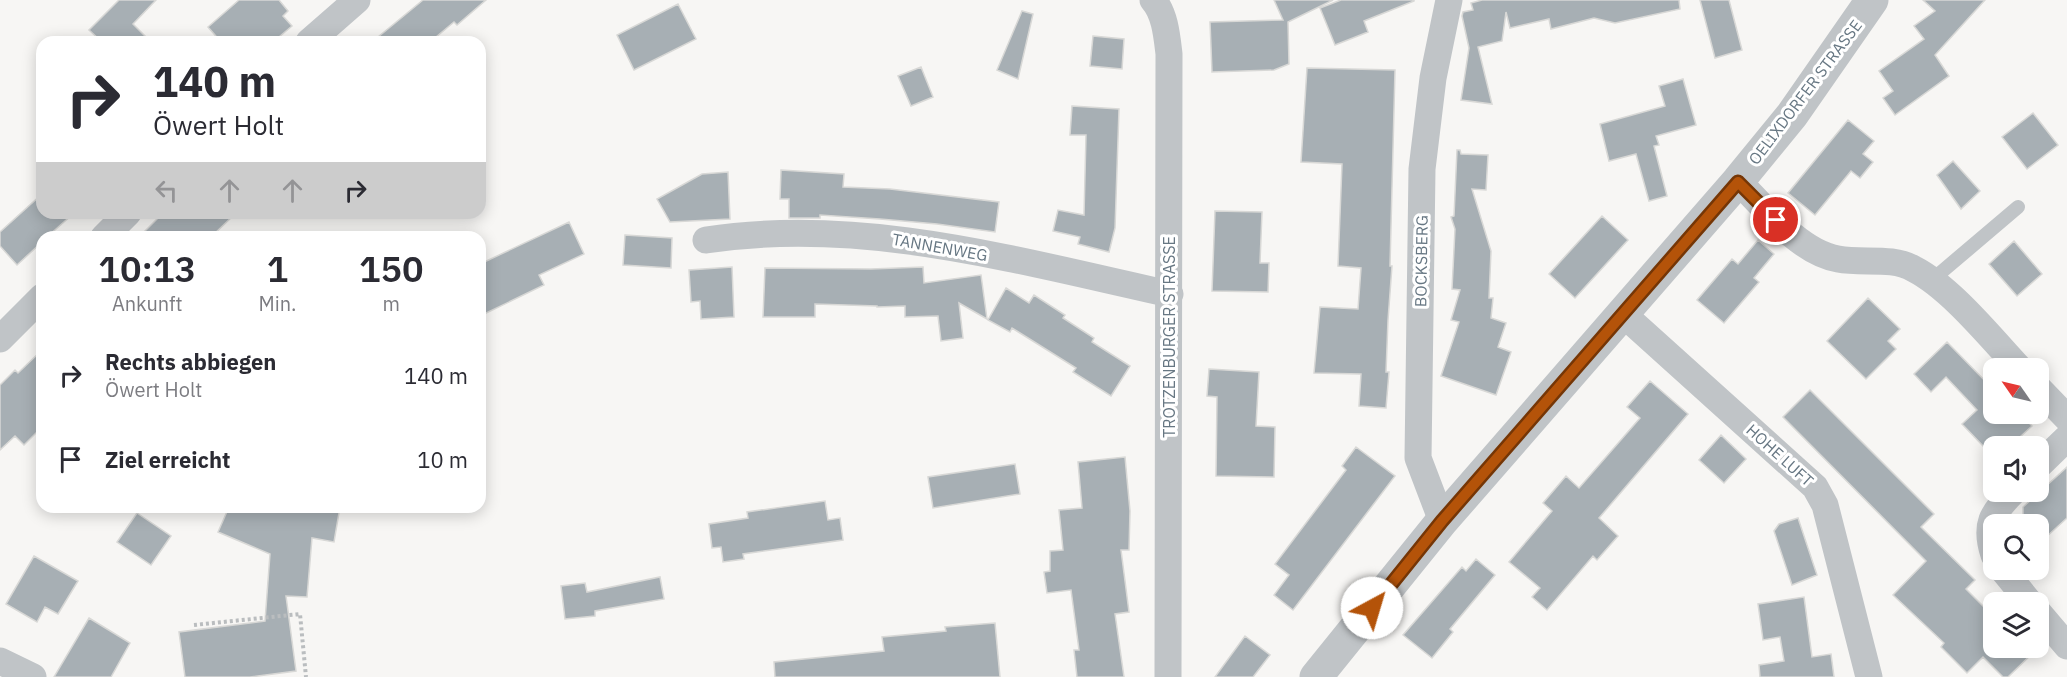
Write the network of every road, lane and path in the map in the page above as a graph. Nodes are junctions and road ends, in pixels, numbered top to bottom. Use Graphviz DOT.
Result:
graph roads {
  1 [pos="1449,0"];
  2 [pos="1872,0"];
  3 [pos="1160,2"];
  4 [pos="340,5"];
  5 [pos="314,36"];
  6 [pos="1738,182"];
  7 [pos="2018,207"];
  8 [pos="122,219"];
  9 [pos="110,231"];
  10 [pos="706,240"];
  11 [pos="1932,280"];
  12 [pos="1170,294"];
  13 [pos="36,303"];
  14 [pos="1623,314"];
  15 [pos="0,339"];
  16 [pos="2009,358"];
  17 [pos="2049,399"];
  18 [pos="2067,418"];
  19 [pos="2067,438"];
  20 [pos="2049,455"];
  21 [pos="2004,502"];
  22 [pos="1994,514"];
  23 [pos="1442,521"];
  24 [pos="2011,580"];
  25 [pos="2022,592"];
  26 [pos="194,625"];
  27 [pos="2049,625"];
  28 [pos="2067,646"];
  29 [pos="0,661"];
  30 [pos="33,677"];
  31 [pos="306,677"];
  32 [pos="1168,677"];
  33 [pos="1316,677"];
  34 [pos="1869,677"];
  1 -- 23 [label="street, BOCKSBERG"];
  2 -- 6 [label="street, OELIXDORFER STRASSE"];
  3 -- 12 [label="street, TROTZENBURGER STRASSE"];
  4 -- 5 [label="street"];
  6 -- 11 [label="street"];
  6 -- 14 [label="street, OELIXDORFER STRASSE"];
  7 -- 11 [label="lane"];
  8 -- 9 [label="street"];
  10 -- 12 [label="street, TANNENWEG"];
  11 -- 16 [label="street"];
  12 -- 32 [label="street, TROTZENBURGER STRASSE"];
  13 -- 15 [label="street"];
  14 -- 23 [label="street, OELIXDORFER STRASSE"];
  14 -- 34 [label="street, HOHE LUFT"];
  17 -- 18 [label="street"];
  19 -- 20 [label="street"];
  21 -- 22 [label="street"];
  23 -- 33 [label="street, OELIXDORFER STRASSE"];
  24 -- 25 [label="street"];
  26 -- 31 [label="path"];
  27 -- 28 [label="street"];
  29 -- 30 [label="street"];
}
